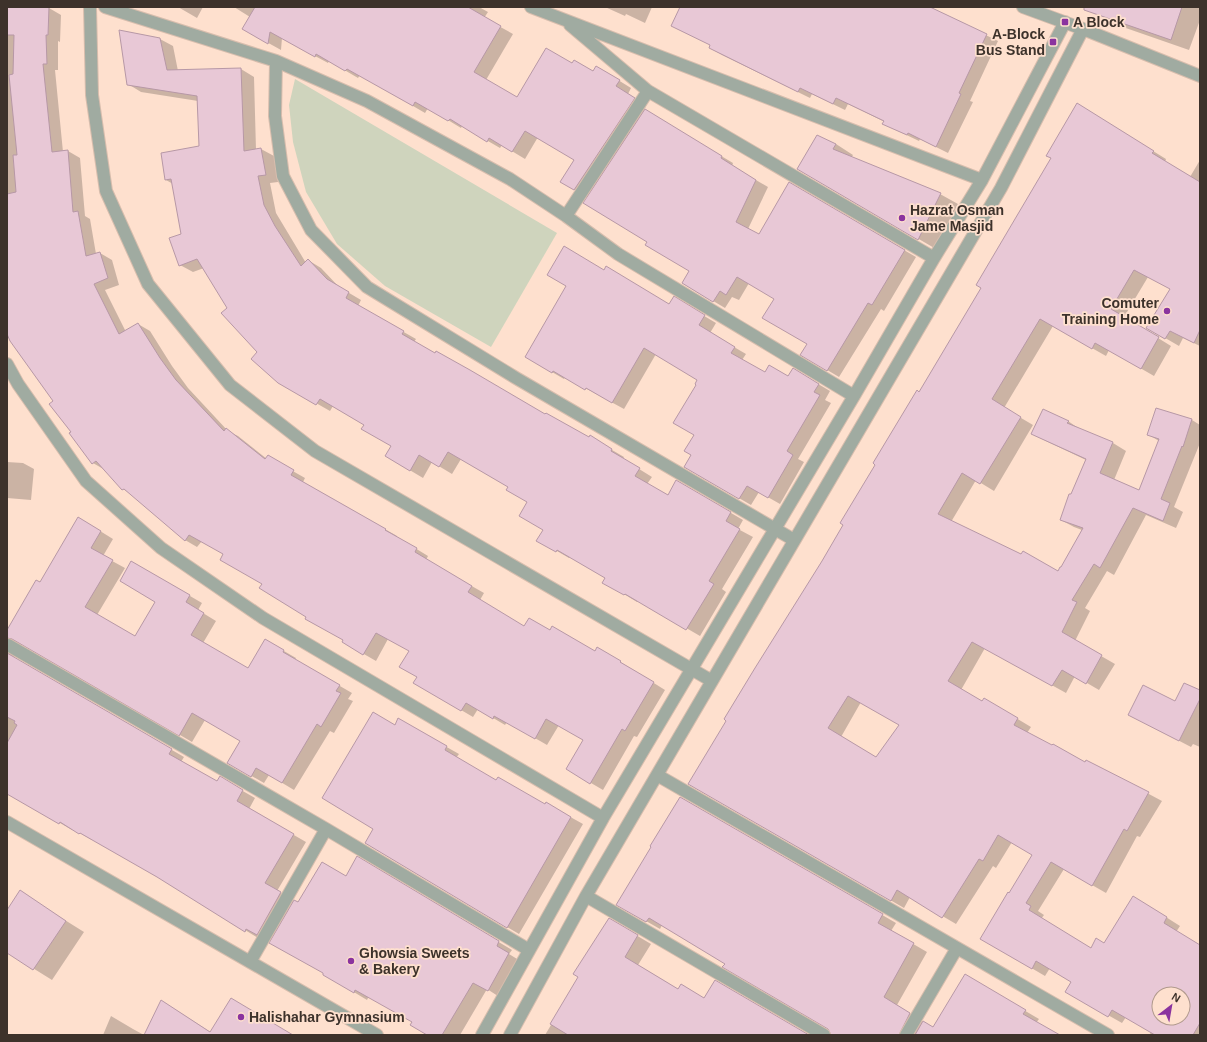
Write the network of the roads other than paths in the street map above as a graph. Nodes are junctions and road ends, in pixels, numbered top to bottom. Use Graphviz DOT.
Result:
graph roads {
  1 [pos="90,7"];
  2 [pos="105,7"];
  3 [pos="531,7"];
  4 [pos="1023,7"];
  5 [pos="563,20"];
  6 [pos="1065,22"];
  7 [pos="1083,29"];
  8 [pos="276,61"];
  9 [pos="1200,76"];
  10 [pos="648,91"];
  11 [pos="982,180"];
  12 [pos="566,216"];
  13 [pos="934,258"];
  14 [pos="7,364"];
  15 [pos="854,396"];
  16 [pos="774,528"];
  17 [pos="794,540"];
  18 [pos="8,645"];
  19 [pos="692,669"];
  20 [pos="712,681"];
  21 [pos="657,775"];
  22 [pos="603,818"];
  23 [pos="7,822"];
  24 [pos="326,829"];
  25 [pos="586,896"];
  26 [pos="957,948"];
  27 [pos="529,950"];
  28 [pos="250,962"];
  29 [pos="513,1034"];
  30 [pos="377,1035"];
  31 [pos="482,1035"];
  32 [pos="824,1035"];
  33 [pos="906,1035"];
  34 [pos="1108,1035"];
  1 -- 19 [label="street"];
  2 -- 8 [label="street"];
  3 -- 5 [label="street"];
  4 -- 6 [label="street"];
  5 -- 10 [label="street"];
  5 -- 11 [label="street"];
  6 -- 7 [label="street"];
  6 -- 11 [label="street"];
  7 -- 9 [label="street"];
  7 -- 17 [label="street"];
  8 -- 12 [label="street"];
  8 -- 16 [label="street"];
  10 -- 12 [label="street"];
  10 -- 13 [label="street"];
  11 -- 13 [label="street"];
  12 -- 15 [label="street"];
  13 -- 15 [label="street"];
  14 -- 22 [label="street"];
  15 -- 16 [label="street"];
  16 -- 17 [label="street"];
  16 -- 19 [label="street"];
  17 -- 20 [label="street"];
  18 -- 24 [label="street"];
  19 -- 20 [label="street"];
  19 -- 22 [label="street"];
  20 -- 21 [label="street"];
  21 -- 25 [label="street"];
  21 -- 26 [label="street"];
  22 -- 27 [label="street"];
  23 -- 28 [label="street"];
  24 -- 27 [label="street"];
  24 -- 28 [label="street"];
  25 -- 29 [label="street"];
  25 -- 32 [label="street"];
  26 -- 33 [label="street"];
  26 -- 34 [label="street"];
  27 -- 31 [label="street"];
  28 -- 30 [label="street"];
}
